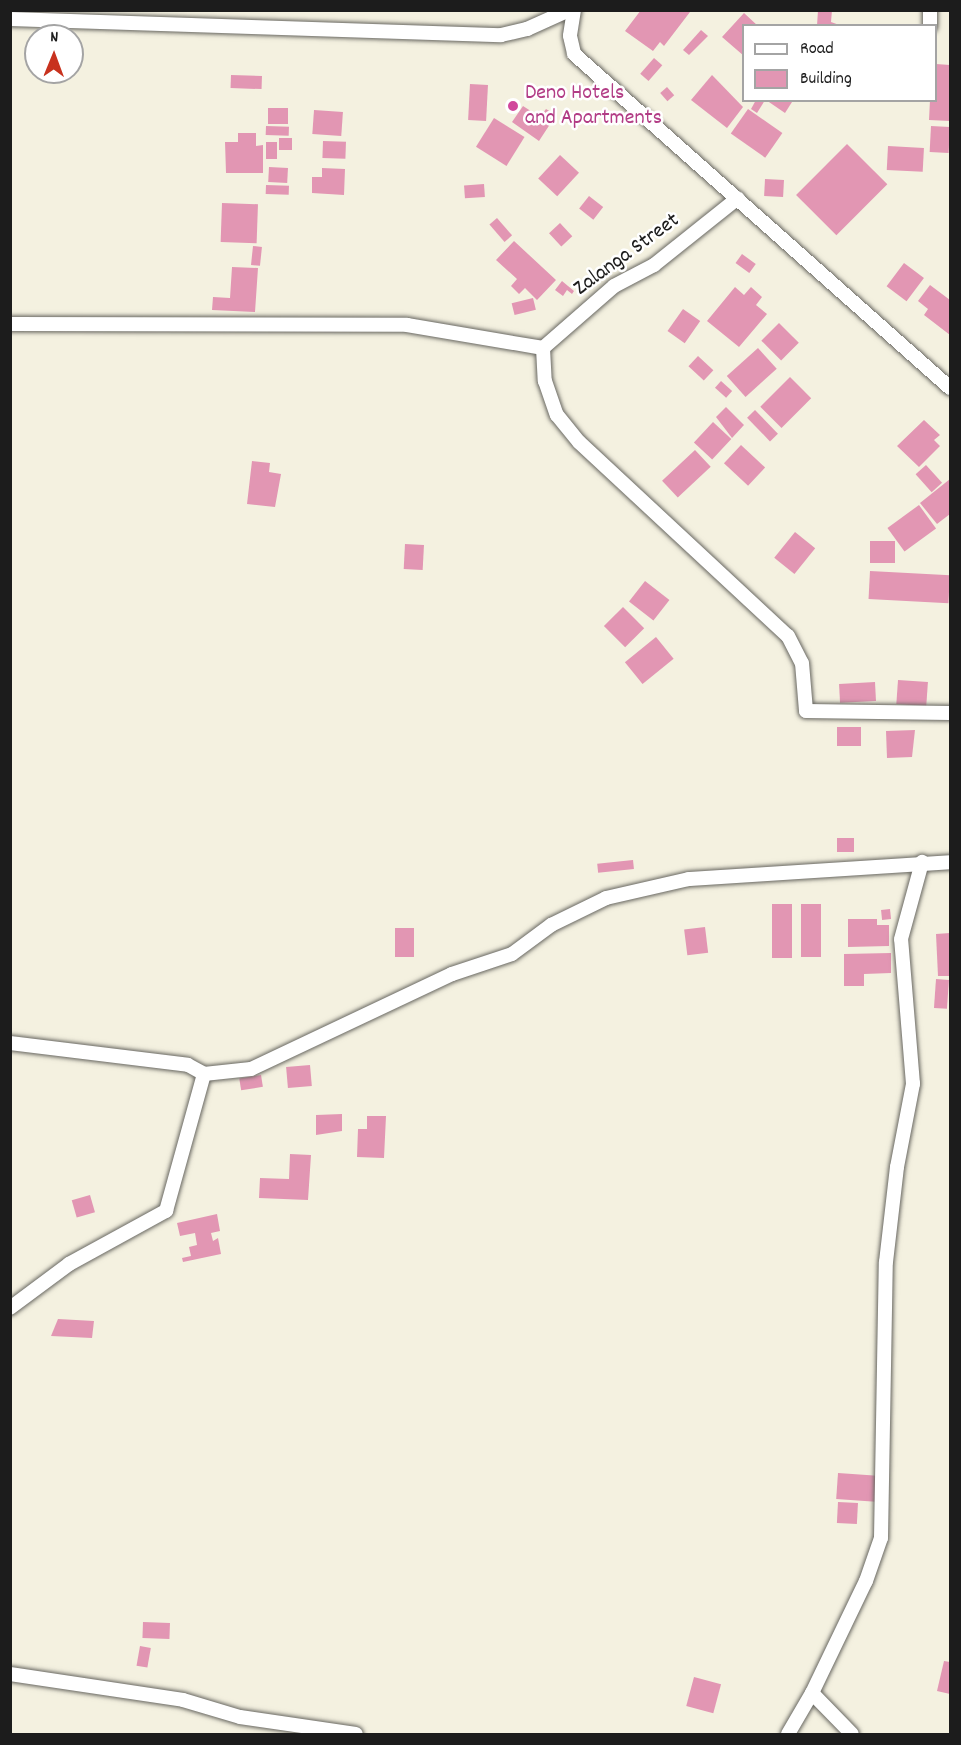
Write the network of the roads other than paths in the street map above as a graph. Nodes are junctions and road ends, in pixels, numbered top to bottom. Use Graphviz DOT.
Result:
graph roads {
  1 [pos="569,10"];
  2 [pos="574,10"];
  3 [pos="10,19"];
  4 [pos="738,198"];
  5 [pos="10,324"];
  6 [pos="543,348"];
  7 [pos="948,380"];
  8 [pos="951,712"];
  9 [pos="922,862"];
  10 [pos="951,862"];
  11 [pos="10,1043"];
  12 [pos="204,1074"];
  13 [pos="10,1308"];
  14 [pos="10,1674"];
  15 [pos="812,1693"];
  16 [pos="356,1734"];
  17 [pos="788,1734"];
  18 [pos="852,1734"];
  1 -- 3 [label="street"];
  2 -- 4 [label="street"];
  4 -- 6 [label="street, Zalanga Street"];
  4 -- 7 [label="street"];
  5 -- 6 [label="street"];
  6 -- 8 [label="street"];
  9 -- 10 [label="street"];
  9 -- 12 [label="street"];
  9 -- 15 [label="street"];
  11 -- 12 [label="street"];
  12 -- 13 [label="street"];
  14 -- 16 [label="street"];
  15 -- 17 [label="street"];
  15 -- 18 [label="street"];
}
